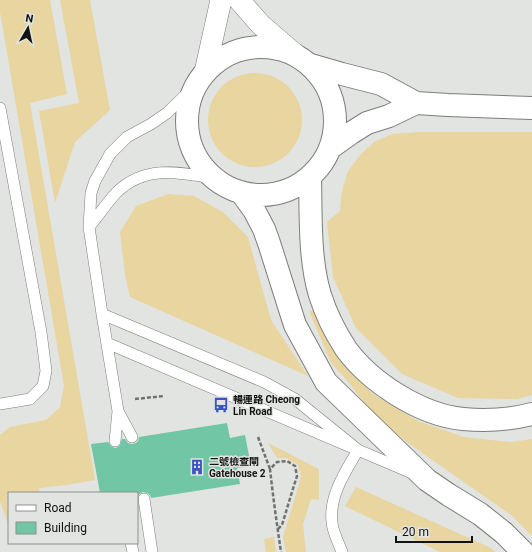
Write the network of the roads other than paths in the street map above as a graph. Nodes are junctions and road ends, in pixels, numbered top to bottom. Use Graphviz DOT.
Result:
graph roads {
  1 [pos="221,0"];
  2 [pos="238,0"];
  3 [pos="304,60"];
  4 [pos="200,79"];
  5 [pos="416,103"];
  6 [pos="0,108"];
  7 [pos="532,108"];
  8 [pos="330,148"];
  9 [pos="214,178"];
  10 [pos="310,178"];
  11 [pos="241,192"];
  12 [pos="89,227"];
  13 [pos="102,314"];
  14 [pos="107,343"];
  15 [pos="0,404"];
  16 [pos="118,411"];
  17 [pos="532,414"];
  18 [pos="132,437"];
  19 [pos="115,441"];
  20 [pos="358,450"];
  21 [pos="427,480"];
  22 [pos="144,499"];
  23 [pos="152,552"];
  24 [pos="342,552"];
  25 [pos="524,552"];
  1 -- 4 [label="street"];
  2 -- 3 [label="street"];
  3 -- 4 [label="street"];
  3 -- 5 [label="street"];
  3 -- 8 [label="street"];
  4 -- 9 [label="street"];
  4 -- 12 [label="lane"];
  5 -- 7 [label="street"];
  5 -- 8 [label="street"];
  6 -- 15 [label="lane"];
  8 -- 10 [label="street"];
  9 -- 11 [label="street"];
  9 -- 12 [label="lane"];
  10 -- 11 [label="street"];
  10 -- 17 [label="street"];
  11 -- 21 [label="street"];
  12 -- 13 [label="lane"];
  13 -- 14 [label="lane"];
  13 -- 20 [label="lane"];
  14 -- 16 [label="lane"];
  14 -- 20 [label="lane"];
  16 -- 18 [label="lane"];
  16 -- 19 [label="lane"];
  20 -- 21 [label="lane"];
  20 -- 24 [label="lane"];
  21 -- 25 [label="street"];
  22 -- 23 [label="lane"];
}
